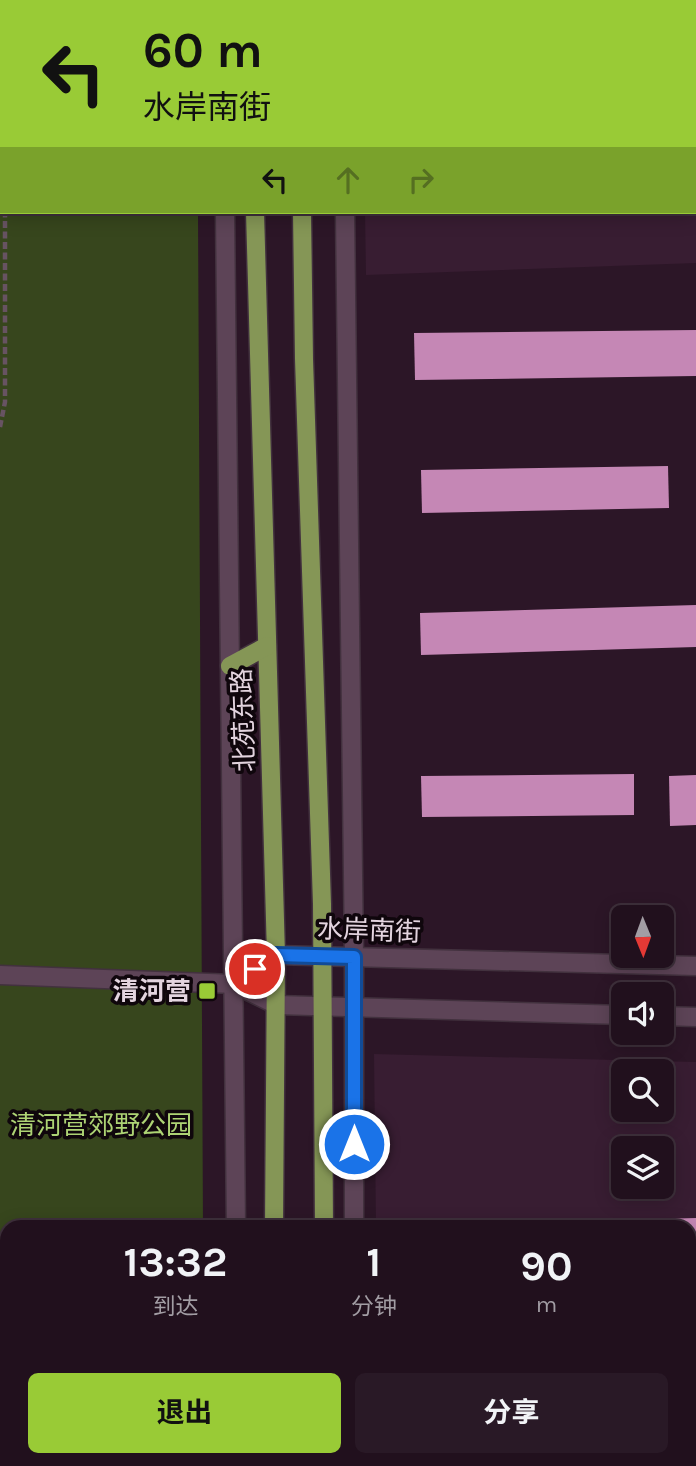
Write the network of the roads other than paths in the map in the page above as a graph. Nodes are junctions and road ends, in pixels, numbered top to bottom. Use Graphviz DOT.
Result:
graph roads {
  1 [pos="225,214"];
  2 [pos="255,214"];
  3 [pos="302,214"];
  4 [pos="345,214"];
  5 [pos="267,646"];
  6 [pos="230,666"];
  7 [pos="322,954"];
  8 [pos="276,955"];
  9 [pos="354,957"];
  10 [pos="696,967"];
  11 [pos="0,975"];
  12 [pos="234,984"];
  13 [pos="276,1005"];
  14 [pos="322,1006"];
  15 [pos="354,1007"];
  16 [pos="611,1015"];
  17 [pos="674,1016"];
  18 [pos="696,1017"];
  19 [pos="236,1220"];
  20 [pos="275,1220"];
  21 [pos="324,1220"];
  22 [pos="354,1220"];
  1 -- 6 [label="street"];
  2 -- 5 [label="main road, 北苑东路"];
  3 -- 7 [label="main road"];
  4 -- 9 [label="street"];
  5 -- 6 [label="main road"];
  5 -- 8 [label="main road, 北苑东路"];
  6 -- 12 [label="street"];
  7 -- 8 [label="street, 水岸南街"];
  7 -- 9 [label="street, 水岸南街"];
  7 -- 14 [label="main road"];
  8 -- 12 [label="street"];
  8 -- 13 [label="main road, 北苑东路"];
  9 -- 10 [label="street, 水岸南街"];
  9 -- 15 [label="street"];
  11 -- 12 [label="street"];
  12 -- 13 [label="street"];
  12 -- 19 [label="street"];
  13 -- 14 [label="street"];
  13 -- 20 [label="main road, 北苑东路"];
  14 -- 15 [label="street"];
  14 -- 21 [label="main road"];
  15 -- 16 [label="street"];
  15 -- 22 [label="street"];
  17 -- 18 [label="street"];
}
